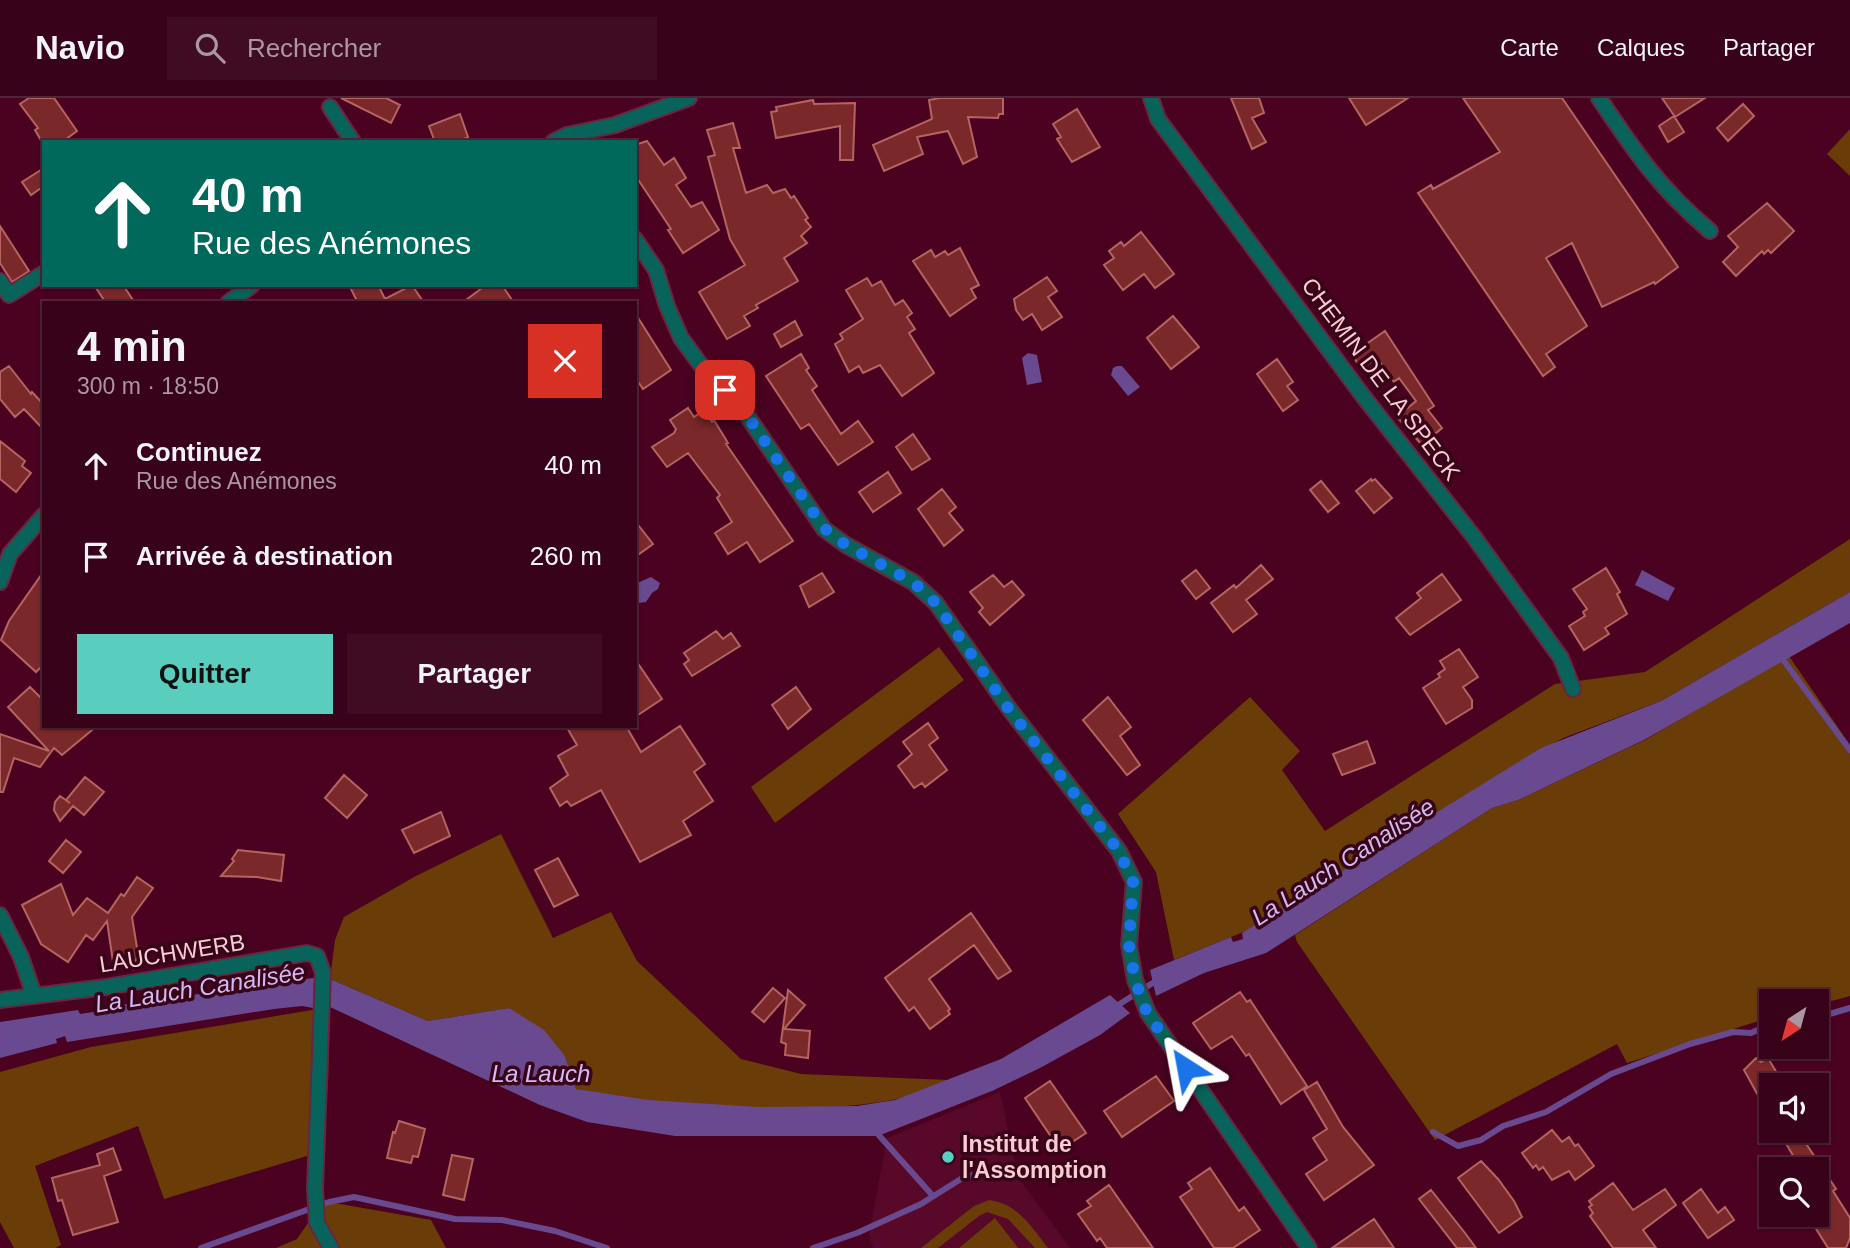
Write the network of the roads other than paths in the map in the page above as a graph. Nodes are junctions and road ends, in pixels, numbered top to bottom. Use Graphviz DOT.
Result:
graph roads {
  1 [pos="689,98"];
  2 [pos="1151,98"];
  3 [pos="1599,98"];
  4 [pos="330,107"];
  5 [pos="568,139"];
  6 [pos="352,140"];
  7 [pos="1710,231"];
  8 [pos="637,242"];
  9 [pos="42,274"];
  10 [pos="0,281"];
  11 [pos="249,287"];
  12 [pos="231,301"];
  13 [pos="42,517"];
  14 [pos="0,582"];
  15 [pos="1573,689"];
  16 [pos="0,915"];
  17 [pos="34,995"];
  18 [pos="0,1000"];
  19 [pos="331,1248"];
  20 [pos="1310,1248"];
  1 -- 5 [label="street"];
  2 -- 15 [label="street, CHEMIN DE LA SPECK"];
  3 -- 7 [label="street"];
  4 -- 6 [label="street"];
  8 -- 20 [label="street"];
  9 -- 10 [label="street"];
  11 -- 12 [label="street"];
  13 -- 14 [label="street"];
  16 -- 17 [label="street"];
  17 -- 18 [label="street, LAUCHWERB"];
  17 -- 19 [label="street, LAUCHWERB"];
}
